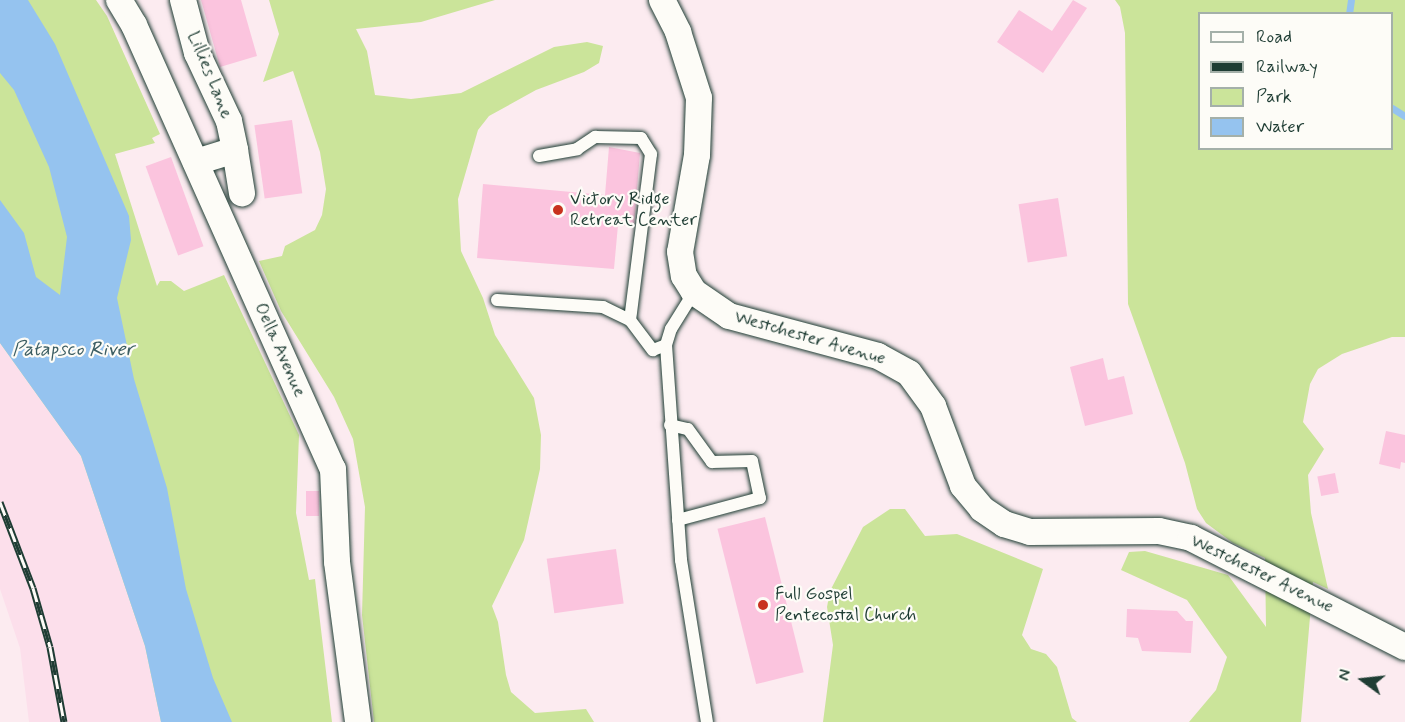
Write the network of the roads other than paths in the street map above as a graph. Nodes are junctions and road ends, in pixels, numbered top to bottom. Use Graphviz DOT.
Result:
graph roads {
  1 [pos="119,0"];
  2 [pos="183,0"];
  3 [pos="662,0"];
  4 [pos="235,150"];
  5 [pos="539,156"];
  6 [pos="196,162"];
  7 [pos="242,193"];
  8 [pos="694,292"];
  9 [pos="497,300"];
  10 [pos="630,320"];
  11 [pos="666,345"];
  12 [pos="670,425"];
  13 [pos="678,520"];
  14 [pos="1405,647"];
  15 [pos="358,722"];
  16 [pos="707,722"];
  1 -- 6 [label="street, Oella Avenue"];
  2 -- 4 [label="street, Lillies Lane"];
  3 -- 8 [label="street"];
  4 -- 6 [label="street"];
  4 -- 7 [label="street, Lillies Lane"];
  5 -- 10 [label="lane"];
  6 -- 15 [label="street, Oella Avenue"];
  8 -- 11 [label="lane"];
  8 -- 14 [label="street, Westchester Avenue"];
  9 -- 10 [label="lane"];
  10 -- 11 [label="lane"];
  11 -- 12 [label="lane"];
  12 -- 13 [label="lane"];
  12 -- 13 [label="lane"];
  13 -- 16 [label="lane"];
}
